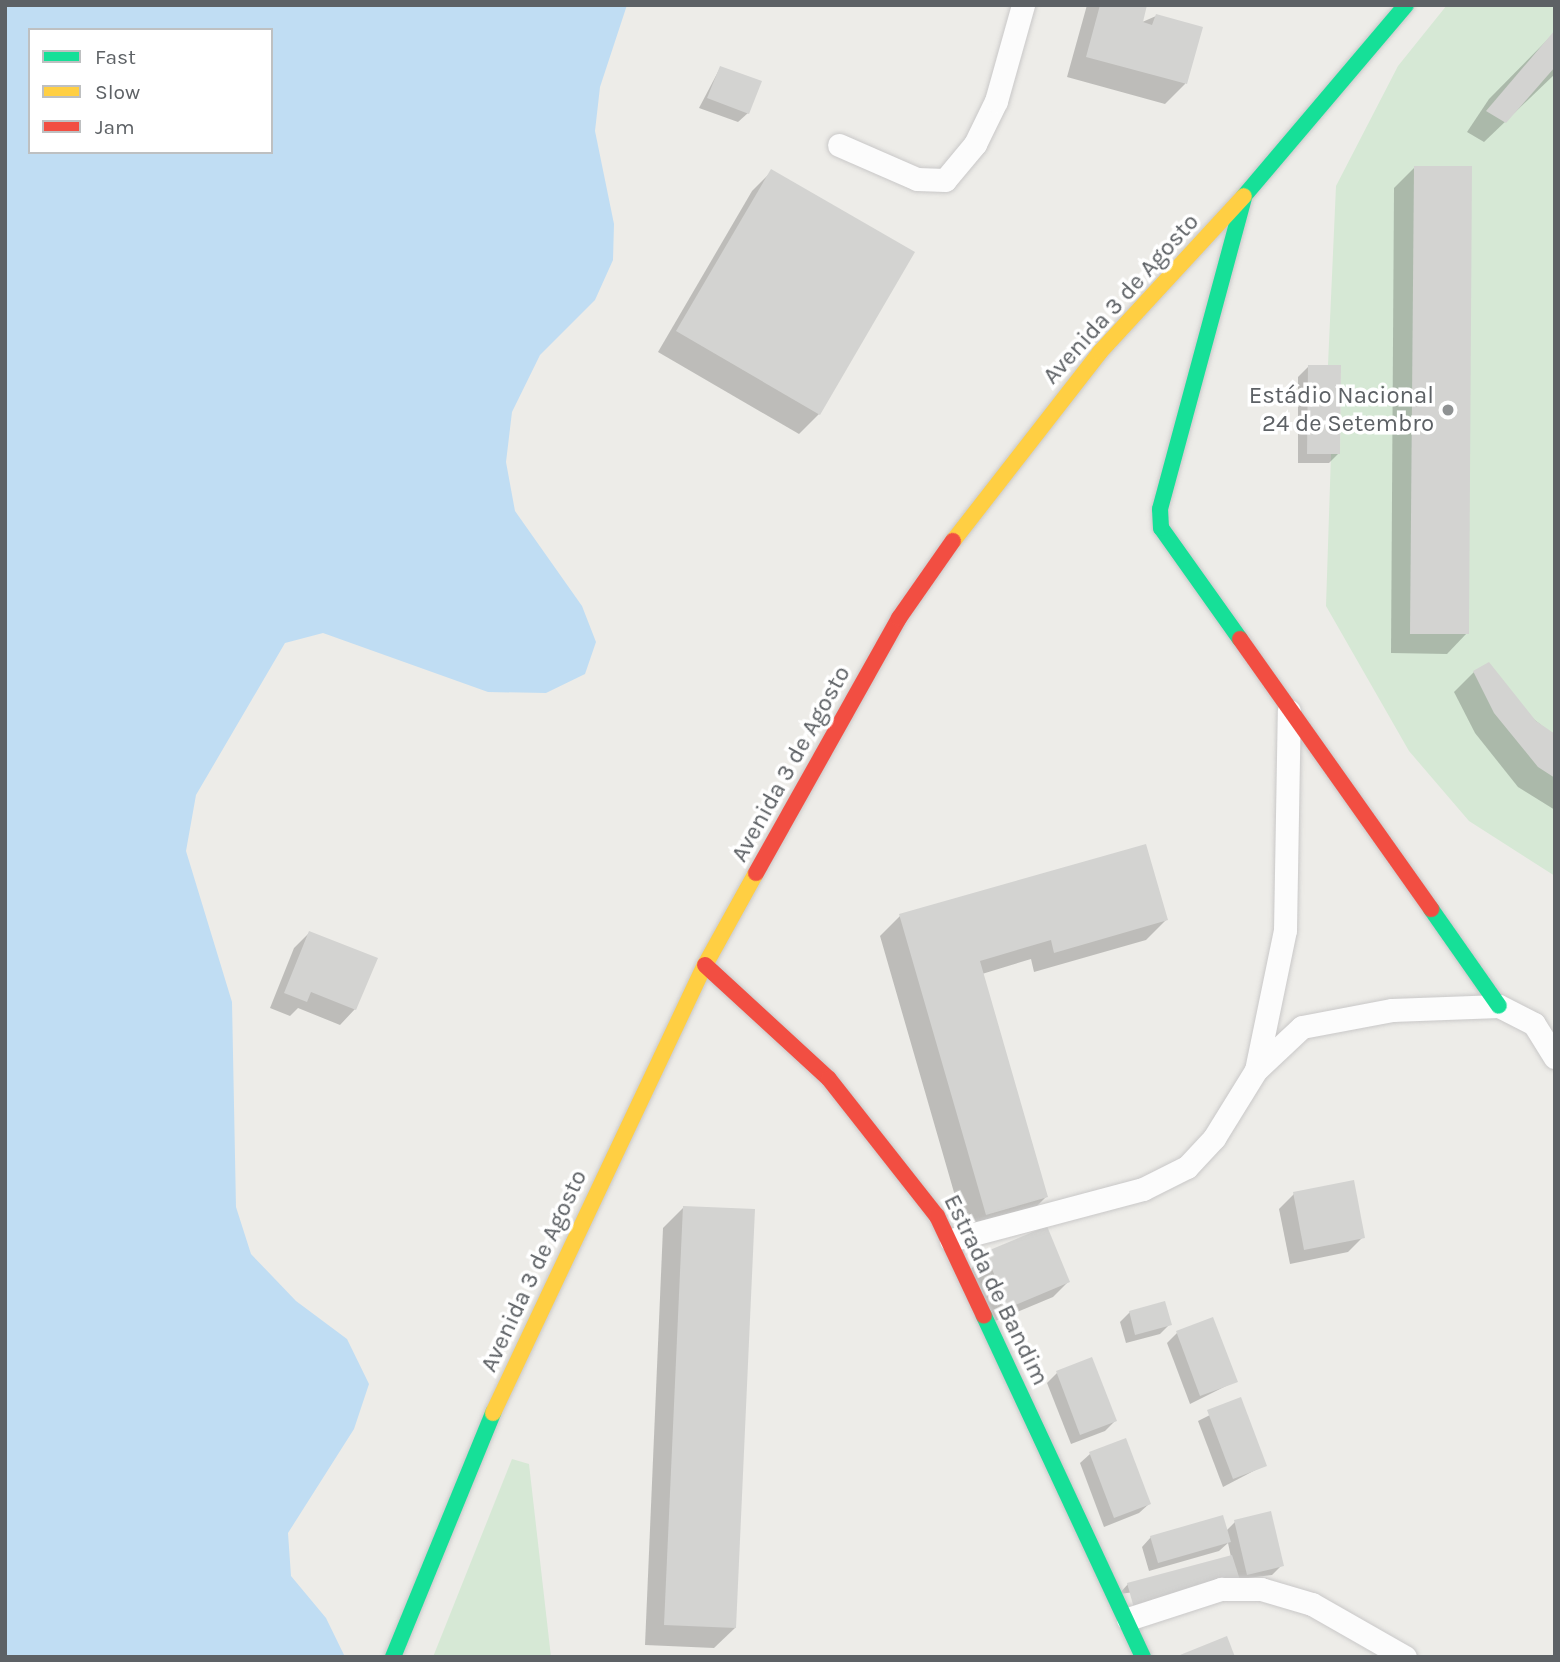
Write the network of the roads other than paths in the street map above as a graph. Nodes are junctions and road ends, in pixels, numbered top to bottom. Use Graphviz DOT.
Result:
graph roads {
  1 [pos="1023,5"];
  2 [pos="1406,5"];
  3 [pos="839,145"];
  4 [pos="1245,195"];
  5 [pos="1289,711"];
  6 [pos="705,965"];
  7 [pos="1499,1006"];
  8 [pos="1555,1057"];
  9 [pos="1256,1070"];
  10 [pos="951,1240"];
  11 [pos="1128,1619"];
  12 [pos="393,1657"];
  13 [pos="1143,1657"];
  14 [pos="1405,1657"];
  1 -- 3 [label="street"];
  2 -- 4 [label="street, Avenida 3 de Agosto"];
  4 -- 5 [label="street"];
  4 -- 6 [label="street, Avenida 3 de Agosto"];
  5 -- 7 [label="street"];
  5 -- 9 [label="street"];
  6 -- 10 [label="street, Estrada de Bandim"];
  6 -- 12 [label="street, Avenida 3 de Agosto"];
  7 -- 8 [label="street"];
  7 -- 9 [label="street"];
  9 -- 10 [label="street"];
  10 -- 11 [label="street, Estrada de Bandim"];
  11 -- 13 [label="street, Estrada de Bandim"];
  11 -- 14 [label="street"];
}
